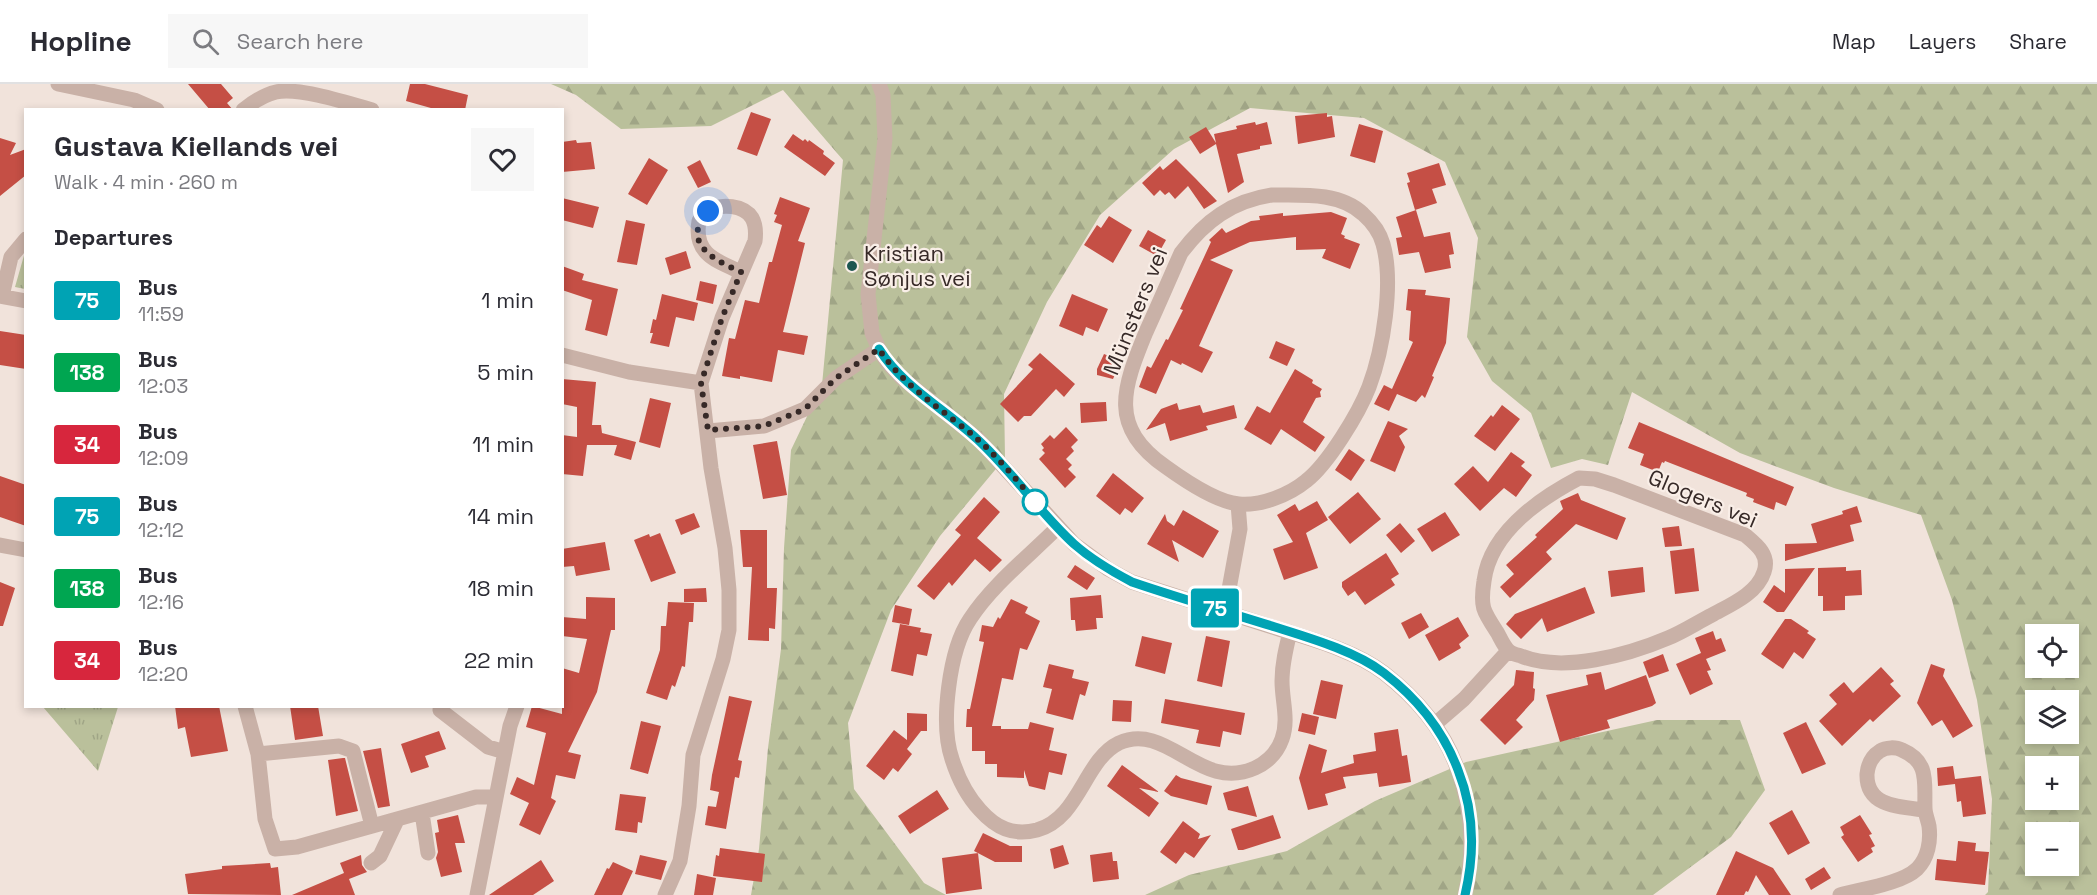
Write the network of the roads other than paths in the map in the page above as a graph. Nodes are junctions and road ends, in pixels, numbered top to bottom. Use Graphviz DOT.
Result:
graph roads {
  1 [pos="58,84"];
  2 [pos="879,84"];
  3 [pos="350,106"];
  4 [pos="152,108"];
  5 [pos="245,108"];
  6 [pos="24,241"];
  7 [pos="741,272"];
  8 [pos="1,296"];
  9 [pos="24,301"];
  10 [pos="879,349"];
  11 [pos="564,356"];
  12 [pos="701,383"];
  13 [pos="708,430"];
  14 [pos="1238,504"];
  15 [pos="1058,527"];
  16 [pos="0,544"];
  17 [pos="24,551"];
  18 [pos="1225,611"];
  19 [pos="1290,632"];
  20 [pos="1508,651"];
  21 [pos="246,708"];
  22 [pos="516,708"];
  23 [pos="440,710"];
  24 [pos="1435,724"];
  25 [pos="505,752"];
  26 [pos="258,754"];
  27 [pos="496,797"];
  28 [pos="1925,810"];
  29 [pos="422,813"];
  30 [pos="397,820"];
  31 [pos="372,826"];
  32 [pos="428,853"];
  33 [pos="371,863"];
  34 [pos="477,895"];
  35 [pos="665,895"];
  36 [pos="1465,895"];
  37 [pos="1840,895"];
  1 -- 4 [label="street"];
  2 -- 10 [label="street"];
  3 -- 5 [label="street"];
  6 -- 8 [label="street"];
  7 -- 7 [label="street"];
  7 -- 12 [label="street"];
  8 -- 9 [label="street"];
  10 -- 13 [label="street"];
  10 -- 15 [label="street"];
  11 -- 12 [label="street"];
  12 -- 13 [label="street"];
  13 -- 35 [label="street"];
  14 -- 14 [label="street, Münsters vei"];
  14 -- 18 [label="street"];
  15 -- 18 [label="street"];
  15 -- 19 [label="street"];
  16 -- 17 [label="street"];
  18 -- 19 [label="street"];
  19 -- 24 [label="street"];
  20 -- 20 [label="street, Glogers vei"];
  20 -- 24 [label="street"];
  21 -- 26 [label="street"];
  22 -- 25 [label="street"];
  23 -- 25 [label="street"];
  24 -- 36 [label="street"];
  25 -- 27 [label="street"];
  26 -- 31 [label="street"];
  26 -- 31 [label="street"];
  27 -- 29 [label="street"];
  27 -- 34 [label="street"];
  28 -- 28 [label="street"];
  28 -- 37 [label="street"];
  29 -- 30 [label="street"];
  29 -- 32 [label="street"];
  30 -- 31 [label="street"];
  30 -- 33 [label="street"];
}
